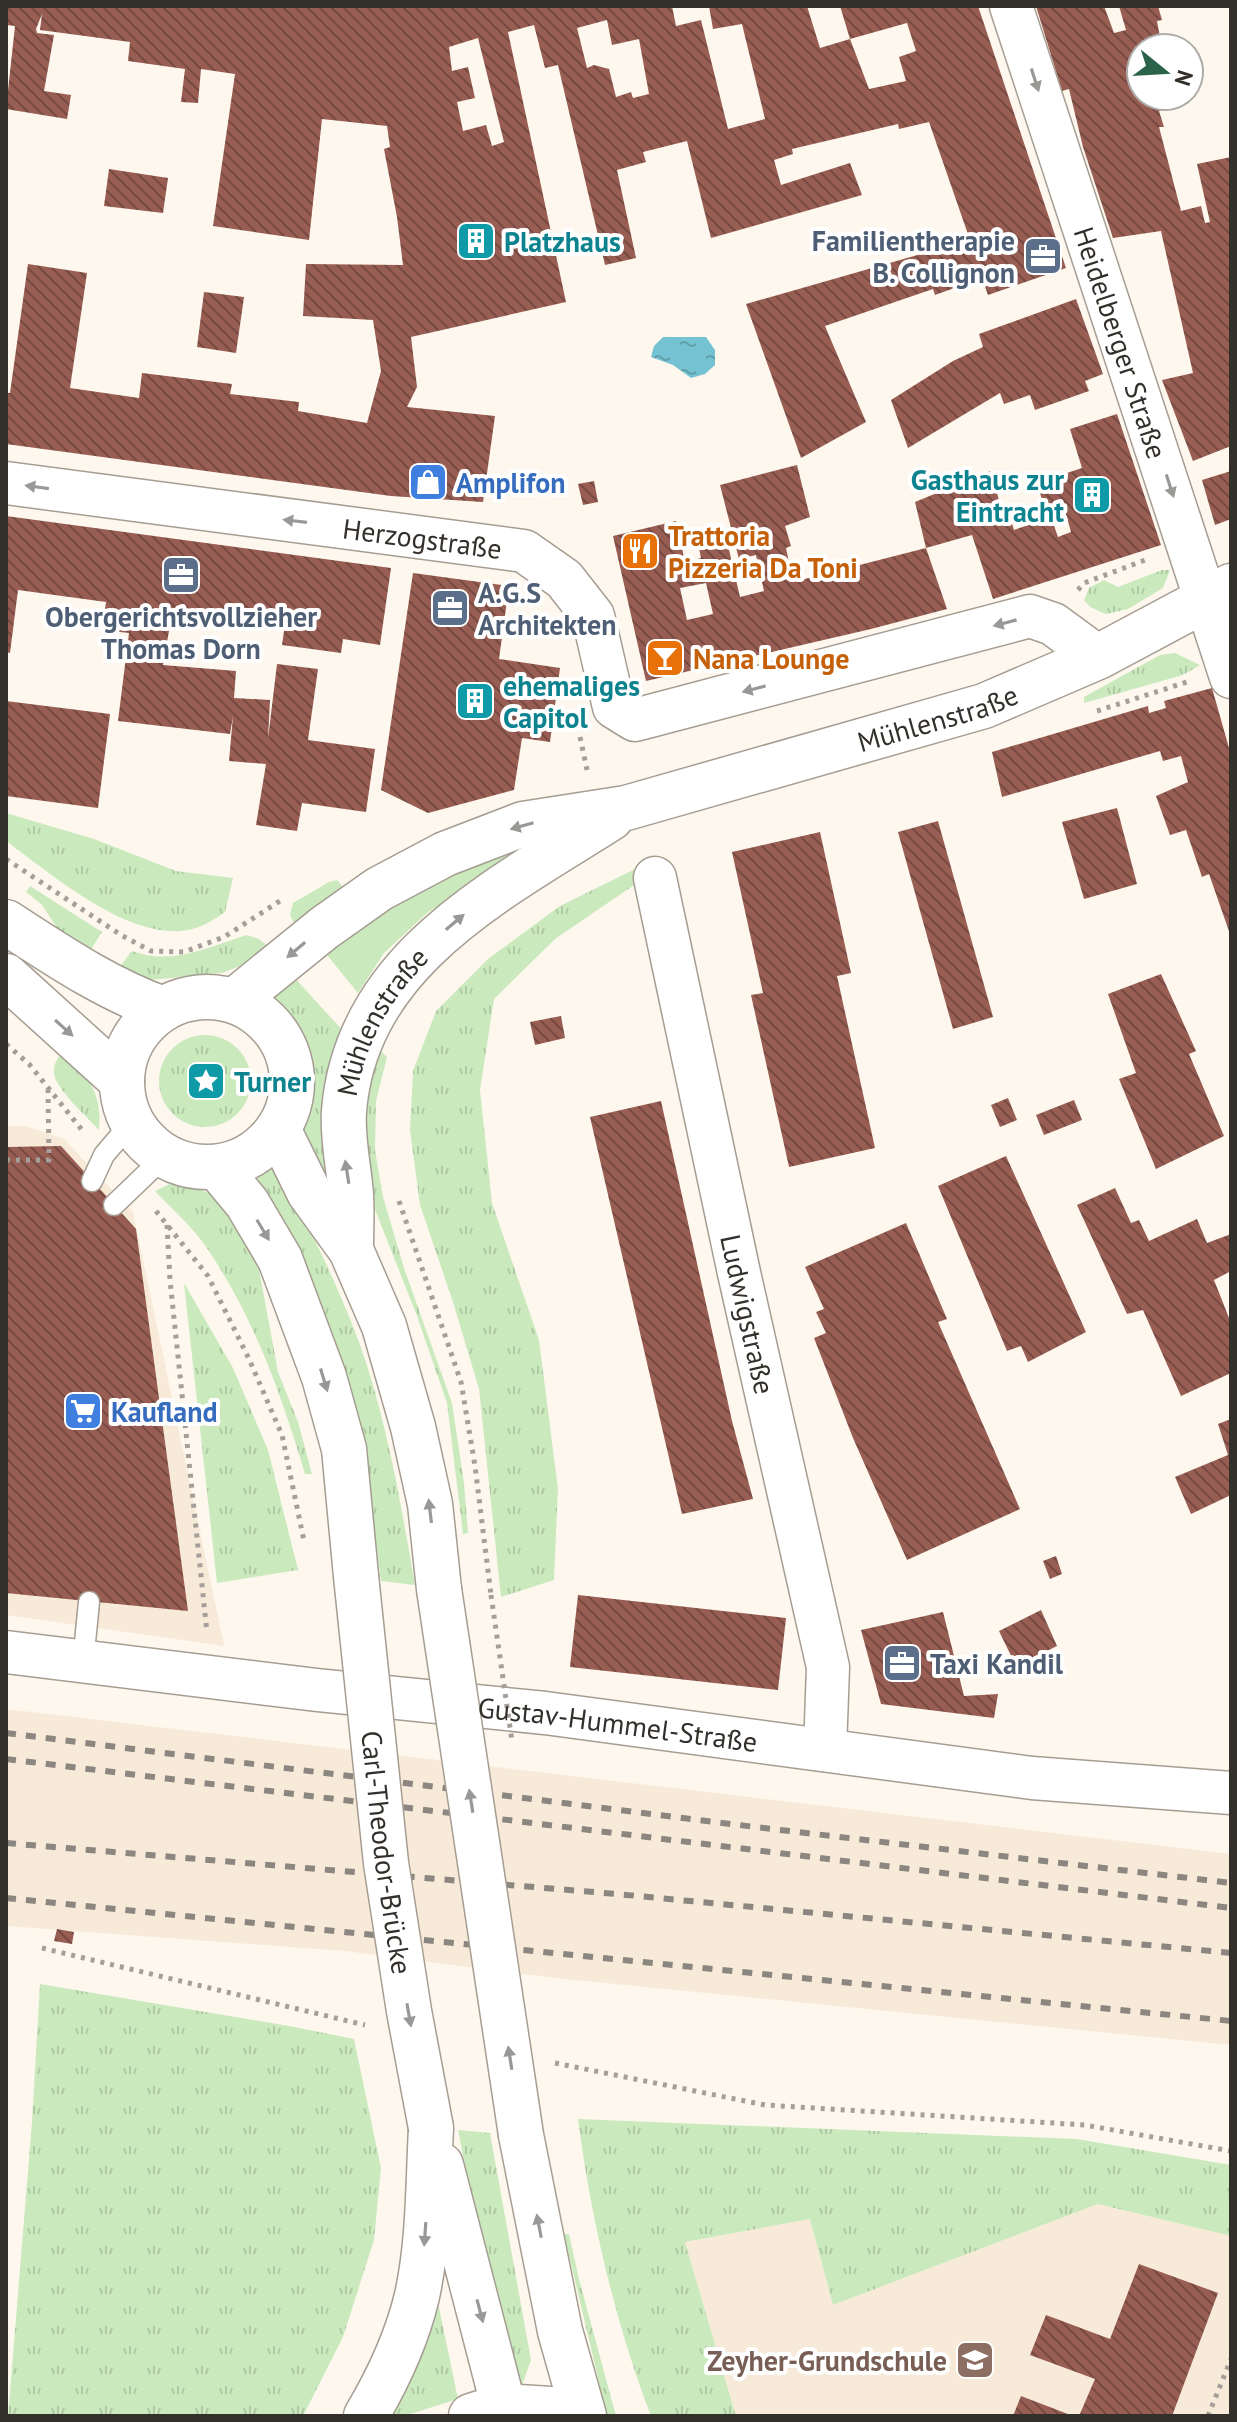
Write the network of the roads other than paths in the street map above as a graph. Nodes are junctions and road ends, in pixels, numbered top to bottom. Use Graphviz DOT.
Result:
graph roads {
  1 [pos="1011,6"];
  2 [pos="6,483"];
  3 [pos="1218,593"];
  4 [pos="1098,657"];
  5 [pos="1231,677"];
  6 [pos="626,808"];
  7 [pos="655,878"];
  8 [pos="6,922"];
  9 [pos="6,976"];
  10 [pos="234,1001"];
  11 [pos="163,1009"];
  12 [pos="127,1102"];
  13 [pos="278,1129"];
  14 [pos="165,1156"];
  15 [pos="217,1167"];
  16 [pos="92,1181"];
  17 [pos="114,1205"];
  18 [pos="351,1250"];
  19 [pos="89,1602"];
  20 [pos="6,1652"];
  21 [pos="83,1662"];
  22 [pos="825,1750"];
  23 [pos="1231,1793"];
  24 [pos="431,2128"];
  25 [pos="494,2413"];
  26 [pos="581,2414"];
  27 [pos="366,2416"];
  1 -- 3 [label="street, Heidelberger Straße, one-way"];
  4 -- 2 [label="street, Herzogstraße, one-way"];
  3 -- 4 [label="main road, Mühlenstraße"];
  3 -- 5 [label="street, Heidelberger Straße"];
  4 -- 6 [label="main road, Mühlenstraße"];
  6 -- 10 [label="main road, Mühlenstraße, one-way"];
  18 -- 6 [label="main road, Mühlenstraße, one-way"];
  7 -- 22 [label="street, Ludwigstraße"];
  8 -- 11 [label="main road"];
  9 -- 12 [label="main road, one-way"];
  10 -- 11 [label="main road"];
  10 -- 13 [label="main road"];
  11 -- 12 [label="main road"];
  12 -- 14 [label="main road"];
  12 -- 16 [label="lane"];
  13 -- 15 [label="main road"];
  13 -- 18 [label="main road"];
  14 -- 15 [label="main road"];
  14 -- 17 [label="lane"];
  15 -- 24 [label="main road, Carl-Theodor-Brücke, one-way, bridge"];
  26 -- 18 [label="main road, one-way, bridge"];
  19 -- 21 [label="lane"];
  20 -- 21 [label="street, Gustav-Hummel-Straße"];
  21 -- 22 [label="street, Gustav-Hummel-Straße"];
  22 -- 23 [label="street, Gustav-Hummel-Straße"];
  24 -- 25 [label="main road, one-way"];
  24 -- 27 [label="main road, one-way"];
  25 -- 26 [label="main road"];
}
